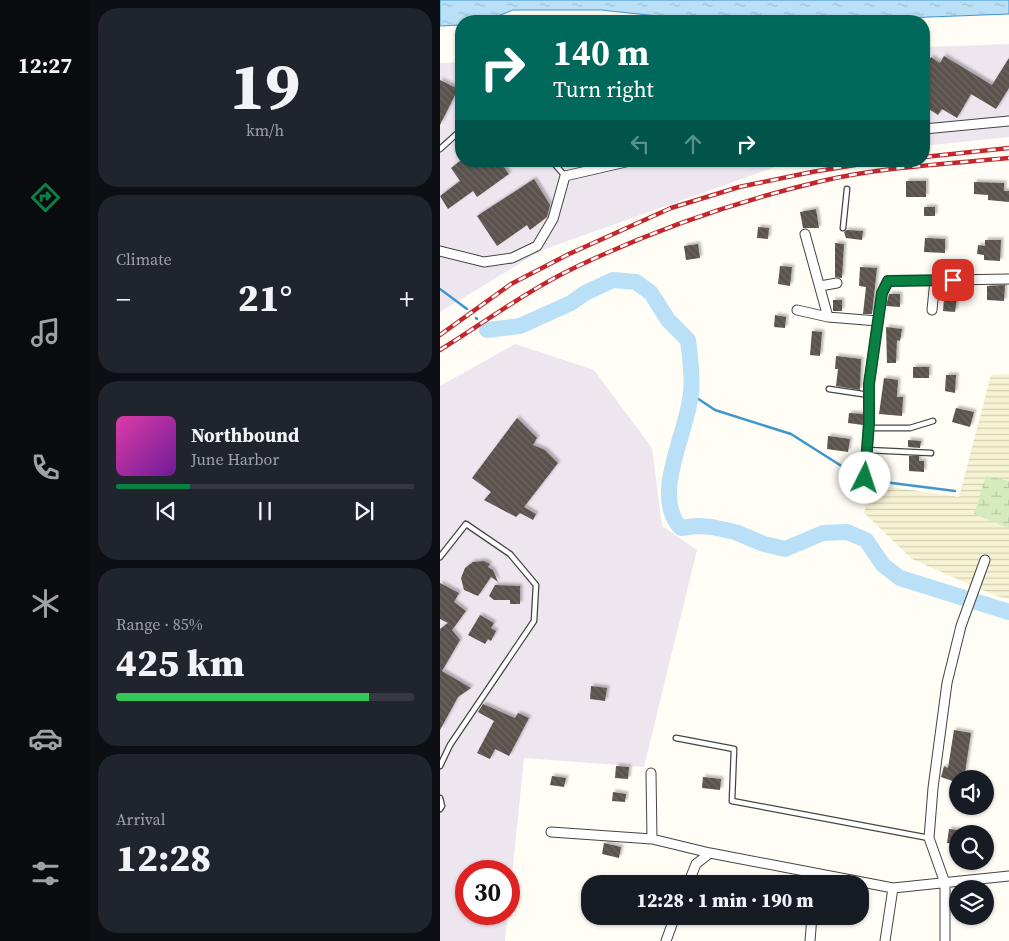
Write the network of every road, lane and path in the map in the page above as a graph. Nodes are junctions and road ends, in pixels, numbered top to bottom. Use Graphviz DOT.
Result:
graph roads {
  1 [pos="1009,121"];
  2 [pos="930,128"];
  3 [pos="455,135"];
  4 [pos="440,149"];
  5 [pos="557,167"];
  6 [pos="604,167"];
  7 [pos="564,176"];
  8 [pos="848,189"];
  9 [pos="843,228"];
  10 [pos="805,234"];
  11 [pos="440,252"];
  12 [pos="1009,279"];
  13 [pos="935,280"];
  14 [pos="837,283"];
  15 [pos="820,286"];
  16 [pos="797,310"];
  17 [pos="932,310"];
  18 [pos="828,317"];
  19 [pos="878,321"];
  20 [pos="829,389"];
  21 [pos="869,395"];
  22 [pos="933,422"];
  23 [pos="869,428"];
  24 [pos="867,450"];
  25 [pos="931,452"];
  26 [pos="865,478"];
  27 [pos="440,557"];
  28 [pos="985,560"];
  29 [pos="676,738"];
  30 [pos="440,766"];
  31 [pos="651,773"];
  32 [pos="440,798"];
  33 [pos="440,810"];
  34 [pos="551,832"];
  35 [pos="929,838"];
  36 [pos="652,839"];
  37 [pos="710,853"];
  38 [pos="692,875"];
  39 [pos="798,875"];
  40 [pos="1009,876"];
  41 [pos="945,883"];
  42 [pos="869,885"];
  43 [pos="893,888"];
  44 [pos="672,925"];
  45 [pos="811,925"];
  46 [pos="666,941"];
  47 [pos="810,941"];
  48 [pos="885,941"];
  49 [pos="945,941"];
  1 -- 2 [label="street"];
  3 -- 4 [label="lane"];
  5 -- 7 [label="lane"];
  6 -- 7 [label="street"];
  7 -- 11 [label="street"];
  8 -- 9 [label="lane"];
  10 -- 15 [label="street"];
  12 -- 13 [label="street"];
  13 -- 17 [label="street"];
  13 -- 19 [label="street"];
  14 -- 15 [label="street"];
  15 -- 18 [label="street"];
  16 -- 18 [label="street"];
  18 -- 19 [label="street"];
  19 -- 21 [label="street"];
  20 -- 21 [label="lane"];
  21 -- 23 [label="street"];
  22 -- 23 [label="lane"];
  23 -- 24 [label="street"];
  24 -- 25 [label="lane"];
  24 -- 26 [label="street"];
  27 -- 30 [label="lane"];
  28 -- 35 [label="street"];
  29 -- 35 [label="lane"];
  31 -- 36 [label="street"];
  32 -- 33 [label="lane"];
  34 -- 36 [label="street"];
  35 -- 41 [label="street"];
  36 -- 37 [label="street"];
  37 -- 38 [label="street"];
  37 -- 39 [label="street"];
  40 -- 41 [label="street"];
  41 -- 43 [label="street"];
  41 -- 49 [label="street"];
  42 -- 43 [label="street"];
  43 -- 48 [label="street"];
  44 -- 46 [label="street"];
  45 -- 47 [label="street"];
}
